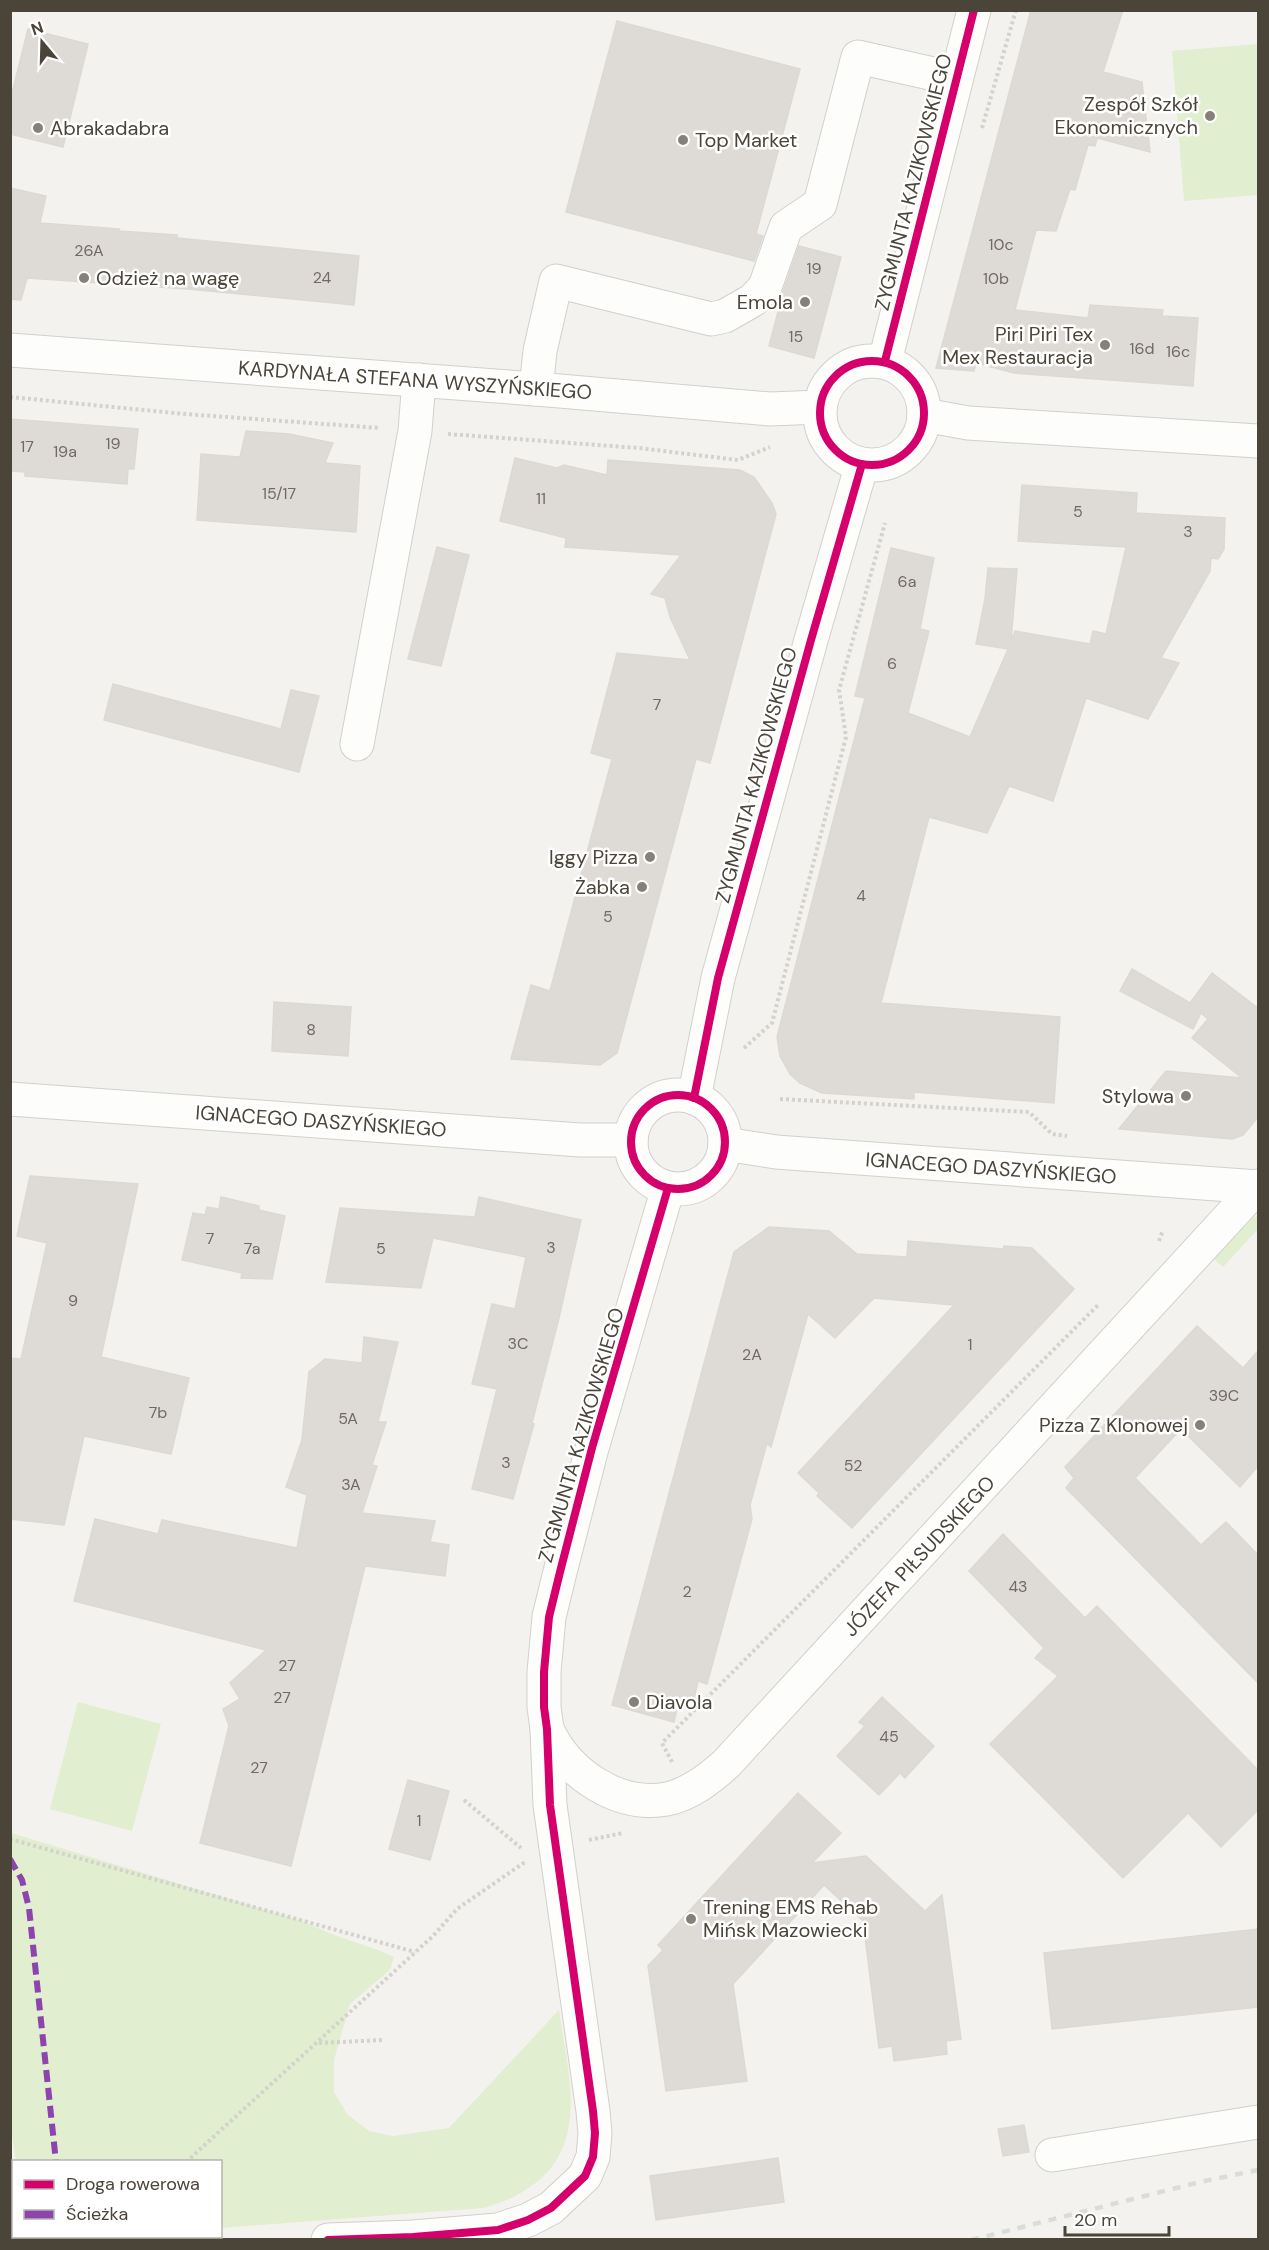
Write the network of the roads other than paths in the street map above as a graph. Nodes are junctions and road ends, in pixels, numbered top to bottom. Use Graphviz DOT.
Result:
graph roads {
  1 [pos="974,10"];
  2 [pos="956,79"];
  3 [pos="10,350"];
  4 [pos="885,361"];
  5 [pos="419,380"];
  6 [pos="536,389"];
  7 [pos="820,407"];
  8 [pos="924,415"];
  9 [pos="1258,441"];
  10 [pos="862,464"];
  11 [pos="357,744"];
  12 [pos="694,1098"];
  13 [pos="10,1099"];
  14 [pos="631,1140"];
  15 [pos="725,1144"];
  16 [pos="1258,1187"];
  17 [pos="668,1188"];
  18 [pos="547,1729"];
  19 [pos="1258,2122"];
  20 [pos="1052,2155"];
  21 [pos="65,2239"];
  22 [pos="176,2240"];
  23 [pos="328,2240"];
  1 -- 2 [label="street, ZYGMUNTA KAZIKOWSKIEGO"];
  2 -- 4 [label="street, ZYGMUNTA KAZIKOWSKIEGO"];
  2 -- 6 [label="street"];
  3 -- 5 [label="street, KARDYNAŁA STEFANA WYSZYŃSKIEGO"];
  4 -- 7 [label="street"];
  4 -- 8 [label="street"];
  5 -- 6 [label="street, KARDYNAŁA STEFANA WYSZYŃSKIEGO"];
  5 -- 11 [label="street"];
  6 -- 7 [label="street, KARDYNAŁA STEFANA WYSZYŃSKIEGO"];
  7 -- 10 [label="street"];
  8 -- 9 [label="street"];
  8 -- 10 [label="street"];
  10 -- 12 [label="street, ZYGMUNTA KAZIKOWSKIEGO"];
  12 -- 14 [label="street"];
  12 -- 15 [label="street"];
  13 -- 14 [label="street, IGNACEGO DASZYŃSKIEGO"];
  14 -- 17 [label="street"];
  15 -- 16 [label="street, IGNACEGO DASZYŃSKIEGO"];
  15 -- 17 [label="street"];
  16 -- 18 [label="street, JÓZEFA PIŁSUDSKIEGO"];
  17 -- 18 [label="street, ZYGMUNTA KAZIKOWSKIEGO"];
  18 -- 23 [label="street, ZYGMUNTA KAZIKOWSKIEGO"];
  19 -- 20 [label="street"];
  21 -- 22 [label="street"];
}
